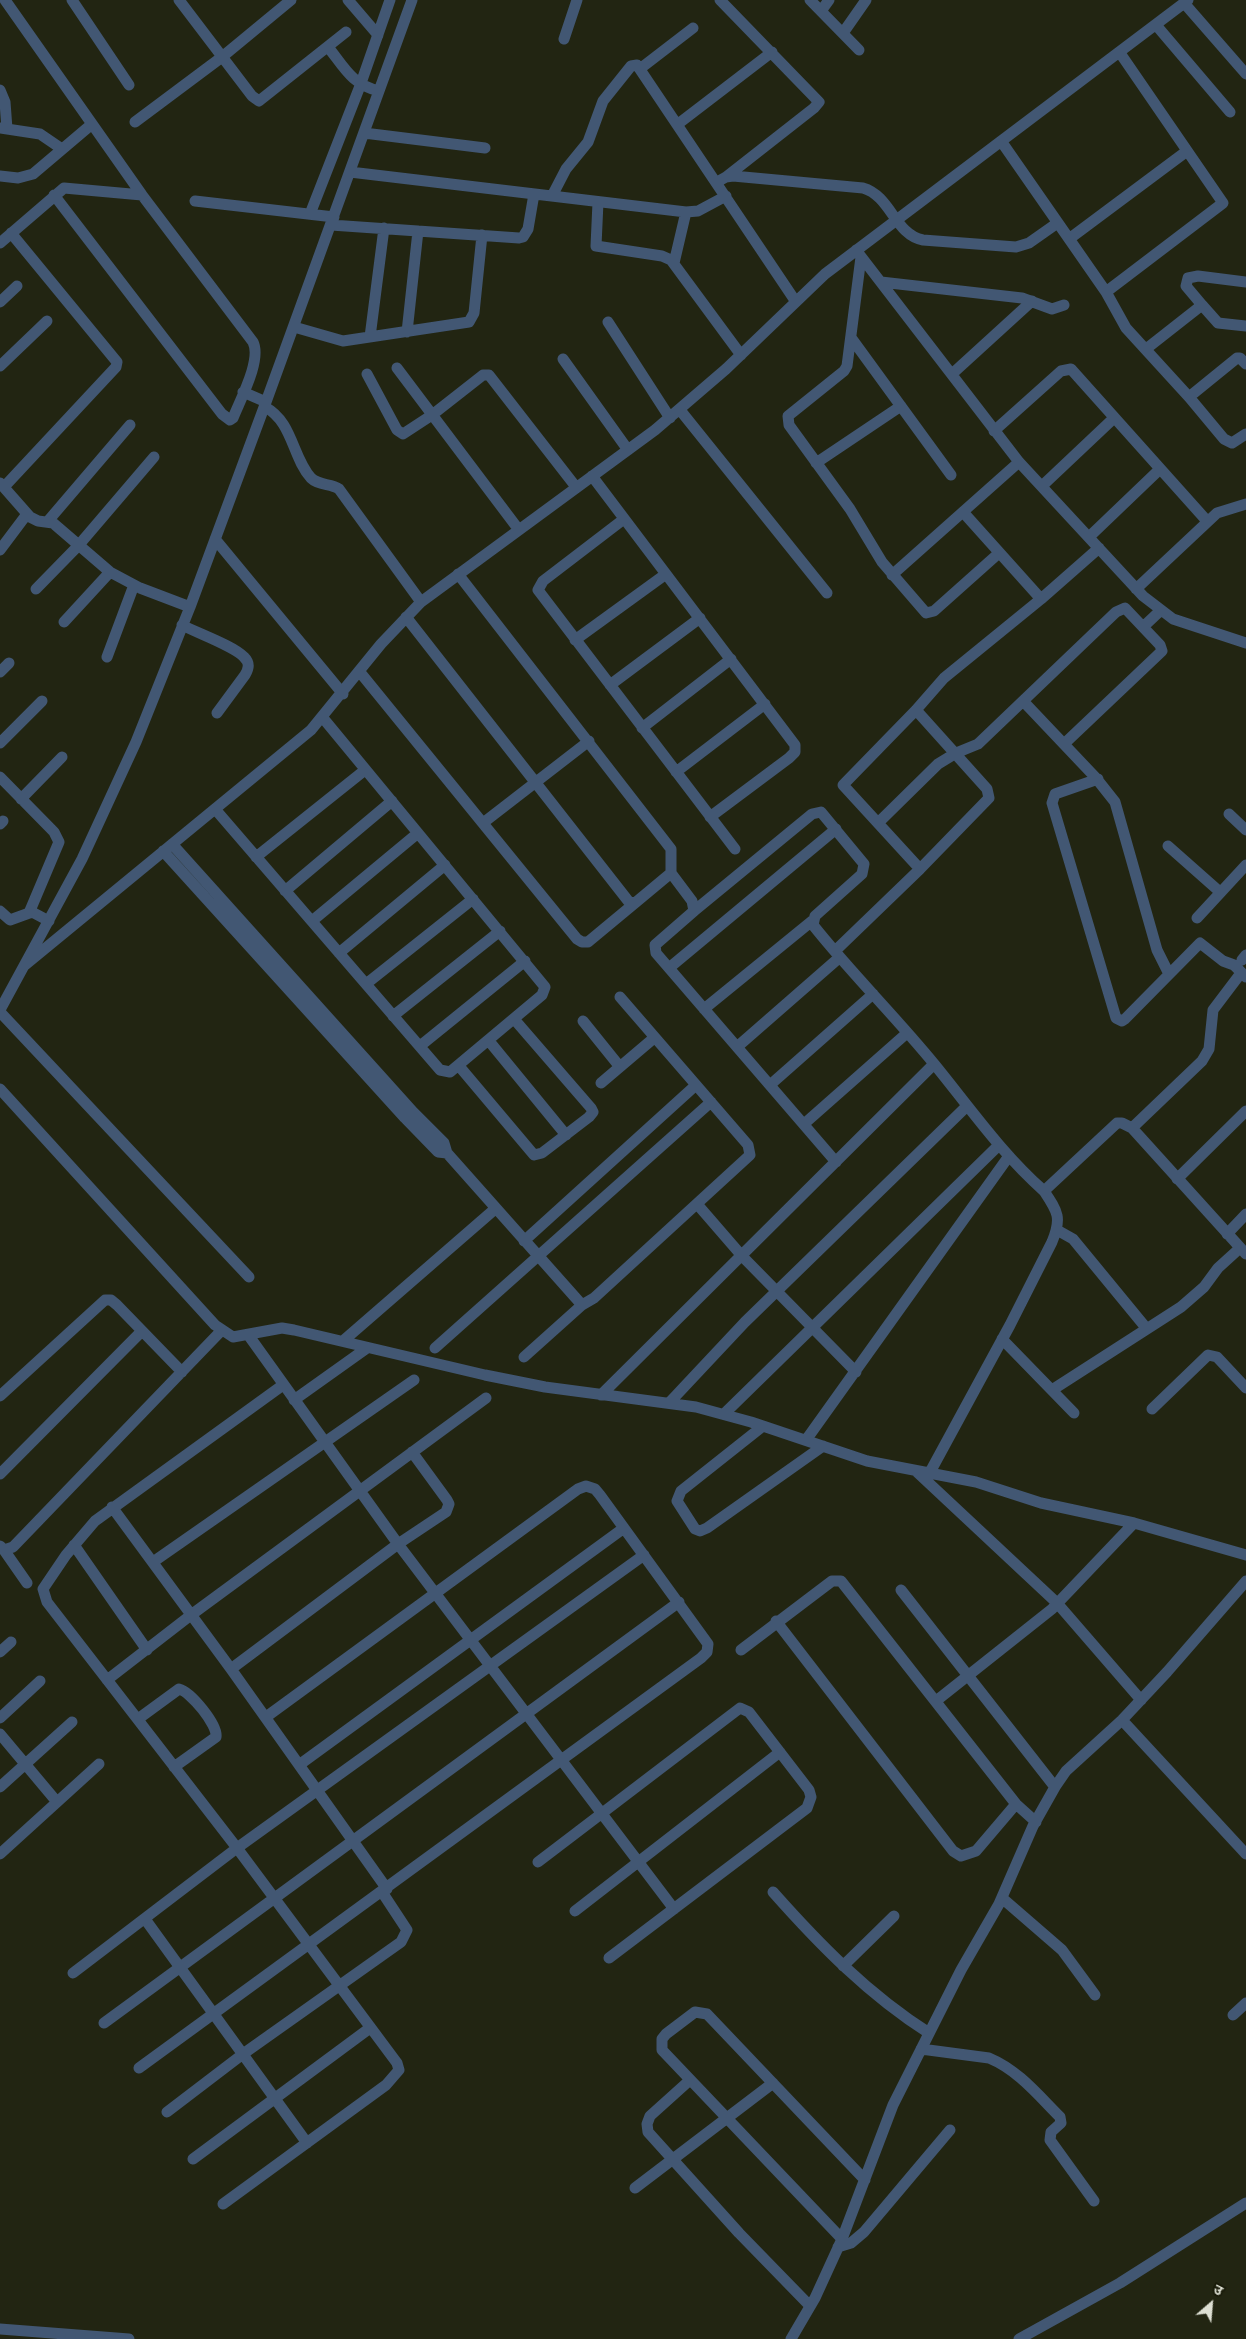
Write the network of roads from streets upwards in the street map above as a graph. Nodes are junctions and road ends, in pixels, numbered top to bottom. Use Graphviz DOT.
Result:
graph roads {
  1 [pos="5,0"];
  2 [pos="72,0"];
  3 [pos="291,0"];
  4 [pos="348,0"];
  5 [pos="390,0"];
  6 [pos="412,0"];
  7 [pos="577,0"];
  8 [pos="720,0"];
  9 [pos="810,0"];
  10 [pos="829,0"];
  11 [pos="866,0"];
  12 [pos="182,1"];
  13 [pos="1186,2"];
  14 [pos="821,11"];
  15 [pos="1156,25"];
  16 [pos="693,28"];
  17 [pos="346,32"];
  18 [pos="843,33"];
  19 [pos="378,35"];
  20 [pos="564,39"];
  21 [pos="328,47"];
  22 [pos="859,50"];
  23 [pos="772,52"];
  24 [pos="1120,53"];
  25 [pos="222,58"];
  26 [pos="641,68"];
  27 [pos="1246,74"];
  28 [pos="129,86"];
  29 [pos="369,89"];
  30 [pos="1,93"];
  31 [pos="1230,112"];
  32 [pos="135,122"];
  33 [pos="92,124"];
  34 [pos="678,124"];
  35 [pos="4,129"];
  36 [pos="364,133"];
  37 [pos="1001,141"];
  38 [pos="485,148"];
  39 [pos="62,149"];
  40 [pos="1187,151"];
  41 [pos="350,172"];
  42 [pos="0,176"];
  43 [pos="721,179"];
  44 [pos="534,194"];
  45 [pos="54,195"];
  46 [pos="142,195"];
  47 [pos="552,196"];
  48 [pos="726,196"];
  49 [pos="195,201"];
  50 [pos="598,202"];
  51 [pos="686,212"];
  52 [pos="324,217"];
  53 [pos="897,218"];
  54 [pos="1056,224"];
  55 [pos="384,228"];
  56 [pos="418,231"];
  57 [pos="11,233"];
  58 [pos="482,235"];
  59 [pos="1069,239"];
  60 [pos="0,243"];
  61 [pos="859,254"];
  62 [pos="674,263"];
  63 [pos="881,282"];
  64 [pos="1246,282"];
  65 [pos="17,286"];
  66 [pos="1106,292"];
  67 [pos="1032,301"];
  68 [pos="0,302"];
  69 [pos="796,302"];
  70 [pos="1064,305"];
  71 [pos="1202,305"];
  72 [pos="47,321"];
  73 [pos="608,322"];
  74 [pos="1246,326"];
  75 [pos="294,327"];
  76 [pos="407,332"];
  77 [pos="370,337"];
  78 [pos="852,339"];
  79 [pos="1146,349"];
  80 [pos="741,355"];
  81 [pos="563,359"];
  82 [pos="1246,364"];
  83 [pos="0,366"];
  84 [pos="397,368"];
  85 [pos="367,374"];
  86 [pos="952,374"];
  87 [pos="1189,397"];
  88 [pos="257,399"];
  89 [pos="901,406"];
  90 [pos="675,414"];
  91 [pos="432,415"];
  92 [pos="1114,418"];
  93 [pos="130,425"];
  94 [pos="994,431"];
  95 [pos="1246,434"];
  96 [pos="628,450"];
  97 [pos="154,457"];
  98 [pos="1020,462"];
  99 [pos="816,463"];
  100 [pos="1160,469"];
  101 [pos="951,475"];
  102 [pos="592,476"];
  103 [pos="2,485"];
  104 [pos="1042,486"];
  105 [pos="576,487"];
  106 [pos="1246,504"];
  107 [pos="963,512"];
  108 [pos="27,514"];
  109 [pos="624,520"];
  110 [pos="1207,520"];
  111 [pos="48,521"];
  112 [pos="519,530"];
  113 [pos="1089,537"];
  114 [pos="215,539"];
  115 [pos="78,546"];
  116 [pos="1099,548"];
  117 [pos="0,550"];
  118 [pos="999,553"];
  119 [pos="110,572"];
  120 [pos="458,574"];
  121 [pos="666,574"];
  122 [pos="892,575"];
  123 [pos="134,585"];
  124 [pos="36,589"];
  125 [pos="1136,589"];
  126 [pos="827,593"];
  127 [pos="1041,600"];
  128 [pos="421,602"];
  129 [pos="1150,602"];
  130 [pos="183,604"];
  131 [pos="1160,611"];
  132 [pos="406,617"];
  133 [pos="1134,617"];
  134 [pos="700,618"];
  135 [pos="64,622"];
  136 [pos="182,625"];
  137 [pos="1143,627"];
  138 [pos="575,640"];
  139 [pos="1246,642"];
  140 [pos="107,657"];
  141 [pos="731,659"];
  142 [pos="9,663"];
  143 [pos="359,671"];
  144 [pos="0,672"];
  145 [pos="610,686"];
  146 [pos="343,694"];
  147 [pos="42,701"];
  148 [pos="1023,702"];
  149 [pos="765,704"];
  150 [pos="916,710"];
  151 [pos="217,713"];
  152 [pos="323,718"];
  153 [pos="642,728"];
  154 [pos="589,741"];
  155 [pos="0,743"];
  156 [pos="1064,744"];
  157 [pos="956,753"];
  158 [pos="62,757"];
  159 [pos="366,770"];
  160 [pos="676,772"];
  161 [pos="0,777"];
  162 [pos="1098,779"];
  163 [pos="535,783"];
  164 [pos="21,799"];
  165 [pos="392,801"];
  166 [pos="215,809"];
  167 [pos="1229,814"];
  168 [pos="710,817"];
  169 [pos="483,823"];
  170 [pos="878,823"];
  171 [pos="836,829"];
  172 [pos="1246,830"];
  173 [pos="418,833"];
  174 [pos="1168,846"];
  175 [pos="167,848"];
  176 [pos="734,849"];
  177 [pos="256,857"];
  178 [pos="445,865"];
  179 [pos="1246,865"];
  180 [pos="920,869"];
  181 [pos="671,873"];
  182 [pos="285,891"];
  183 [pos="1220,892"];
  184 [pos="473,899"];
  185 [pos="635,903"];
  186 [pos="0,911"];
  187 [pos="694,911"];
  188 [pos="42,915"];
  189 [pos="1196,918"];
  190 [pos="312,921"];
  191 [pos="812,921"];
  192 [pos="72,926"];
  193 [pos="500,931"];
  194 [pos="339,953"];
  195 [pos="838,954"];
  196 [pos="525,961"];
  197 [pos="25,965"];
  198 [pos="669,968"];
  199 [pos="1169,974"];
  200 [pos="1244,975"];
  201 [pos="366,984"];
  202 [pos="873,994"];
  203 [pos="620,997"];
  204 [pos="704,1009"];
  205 [pos="0,1011"];
  206 [pos="393,1016"];
  207 [pos="514,1019"];
  208 [pos="583,1021"];
  209 [pos="907,1033"];
  210 [pos="654,1038"];
  211 [pos="489,1041"];
  212 [pos="420,1046"];
  213 [pos="737,1047"];
  214 [pos="934,1064"];
  215 [pos="459,1066"];
  216 [pos="620,1067"];
  217 [pos="601,1083"];
  218 [pos="696,1085"];
  219 [pos="770,1085"];
  220 [pos="0,1089"];
  221 [pos="711,1102"];
  222 [pos="967,1106"];
  223 [pos="1246,1111"];
  224 [pos="804,1124"];
  225 [pos="1132,1128"];
  226 [pos="566,1135"];
  227 [pos="999,1145"];
  228 [pos="1008,1156"];
  229 [pos="836,1162"];
  230 [pos="1177,1179"];
  231 [pos="1044,1191"];
  232 [pos="697,1204"];
  233 [pos="495,1209"];
  234 [pos="1246,1214"];
  235 [pos="1057,1230"];
  236 [pos="1227,1234"];
  237 [pos="524,1241"];
  238 [pos="1243,1251"];
  239 [pos="538,1256"];
  240 [pos="742,1256"];
  241 [pos="249,1277"];
  242 [pos="777,1291"];
  243 [pos="582,1305"];
  244 [pos="813,1328"];
  245 [pos="1146,1330"];
  246 [pos="142,1331"];
  247 [pos="222,1331"];
  248 [pos="248,1336"];
  249 [pos="1002,1339"];
  250 [pos="343,1341"];
  251 [pos="367,1348"];
  252 [pos="435,1348"];
  253 [pos="524,1357"];
  254 [pos="182,1372"];
  255 [pos="856,1372"];
  256 [pos="414,1380"];
  257 [pos="284,1385"];
  258 [pos="1246,1388"];
  259 [pos="1052,1390"];
  260 [pos="601,1395"];
  261 [pos="0,1396"];
  262 [pos="486,1398"];
  263 [pos="294,1400"];
  264 [pos="669,1403"];
  265 [pos="1152,1409"];
  266 [pos="1074,1413"];
  267 [pos="724,1414"];
  268 [pos="763,1426"];
  269 [pos="806,1440"];
  270 [pos="324,1442"];
  271 [pos="822,1446"];
  272 [pos="412,1452"];
  273 [pos="916,1471"];
  274 [pos="0,1474"];
  275 [pos="928,1474"];
  276 [pos="359,1491"];
  277 [pos="112,1507"];
  278 [pos="1134,1523"];
  279 [pos="624,1528"];
  280 [pos="398,1544"];
  281 [pos="74,1545"];
  282 [pos="2,1548"];
  283 [pos="644,1555"];
  284 [pos="1246,1555"];
  285 [pos="153,1562"];
  286 [pos="1246,1581"];
  287 [pos="27,1583"];
  288 [pos="901,1590"];
  289 [pos="435,1594"];
  290 [pos="679,1602"];
  291 [pos="1057,1603"];
  292 [pos="191,1615"];
  293 [pos="776,1621"];
  294 [pos="471,1641"];
  295 [pos="11,1642"];
  296 [pos="147,1650"];
  297 [pos="741,1650"];
  298 [pos="0,1652"];
  299 [pos="490,1667"];
  300 [pos="231,1669"];
  301 [pos="968,1675"];
  302 [pos="107,1680"];
  303 [pos="40,1681"];
  304 [pos="1141,1700"];
  305 [pos="936,1701"];
  306 [pos="526,1714"];
  307 [pos="266,1717"];
  308 [pos="0,1718"];
  309 [pos="138,1720"];
  310 [pos="1122,1720"];
  311 [pos="72,1722"];
  312 [pos="0,1734"];
  313 [pos="780,1752"];
  314 [pos="561,1760"];
  315 [pos="26,1764"];
  316 [pos="99,1764"];
  317 [pos="298,1765"];
  318 [pos="174,1767"];
  319 [pos="1055,1786"];
  320 [pos="0,1787"];
  321 [pos="317,1791"];
  322 [pos="58,1802"];
  323 [pos="1016,1804"];
  324 [pos="602,1814"];
  325 [pos="1036,1822"];
  326 [pos="352,1840"];
  327 [pos="236,1848"];
  328 [pos="0,1854"];
  329 [pos="1246,1854"];
  330 [pos="538,1862"];
  331 [pos="639,1864"];
  332 [pos="385,1890"];
  333 [pos="773,1892"];
  334 [pos="1002,1898"];
  335 [pos="273,1899"];
  336 [pos="674,1909"];
  337 [pos="576,1912"];
  338 [pos="894,1916"];
  339 [pos="145,1919"];
  340 [pos="308,1946"];
  341 [pos="609,1958"];
  342 [pos="843,1966"];
  343 [pos="180,1968"];
  344 [pos="73,1973"];
  345 [pos="338,1986"];
  346 [pos="1095,1995"];
  347 [pos="1246,2003"];
  348 [pos="213,2013"];
  349 [pos="1233,2015"];
  350 [pos="104,2023"];
  351 [pos="370,2028"];
  352 [pos="929,2033"];
  353 [pos="921,2049"];
  354 [pos="243,2054"];
  355 [pos="139,2068"];
  356 [pos="690,2080"];
  357 [pos="773,2083"];
  358 [pos="275,2099"];
  359 [pos="167,2112"];
  360 [pos="727,2119"];
  361 [pos="950,2130"];
  362 [pos="307,2143"];
  363 [pos="193,2159"];
  364 [pos="673,2160"];
  365 [pos="865,2180"];
  366 [pos="635,2188"];
  367 [pos="1094,2202"];
  368 [pos="1246,2203"];
  369 [pos="223,2204"];
  370 [pos="840,2243"];
  371 [pos="810,2306"];
  372 [pos="0,2329"];
  373 [pos="32,2335"];
  374 [pos="129,2339"];
  375 [pos="791,2339"];
  376 [pos="1019,2339"];
  1 -- 33 [label="street"];
  2 -- 28 [label="street"];
  3 -- 25 [label="street"];
  4 -- 19 [label="street"];
  5 -- 19 [label="street"];
  6 -- 29 [label="street"];
  7 -- 20 [label="street"];
  8 -- 23 [label="street"];
  9 -- 14 [label="street"];
  10 -- 14 [label="street"];
  11 -- 18 [label="street"];
  12 -- 25 [label="street"];
  13 -- 15 [label="street"];
  13 -- 27 [label="street"];
  14 -- 18 [label="street"];
  15 -- 24 [label="street"];
  15 -- 31 [label="street"];
  16 -- 26 [label="street"];
  17 -- 21 [label="street"];
  18 -- 22 [label="street"];
  19 -- 29 [label="street"];
  21 -- 25 [label="street"];
  21 -- 29 [label="street"];
  23 -- 34 [label="street"];
  23 -- 43 [label="street"];
  24 -- 37 [label="street"];
  24 -- 40 [label="street"];
  25 -- 32 [label="street"];
  26 -- 34 [label="street"];
  26 -- 47 [label="street"];
  29 -- 36 [label="street"];
  29 -- 52 [label="street"];
  30 -- 35 [label="street"];
  33 -- 39 [label="street"];
  33 -- 46 [label="street"];
  34 -- 43 [label="street"];
  35 -- 39 [label="street"];
  36 -- 38 [label="street"];
  36 -- 41 [label="street"];
  37 -- 53 [label="street"];
  37 -- 54 [label="street"];
  39 -- 42 [label="street"];
  40 -- 59 [label="street"];
  40 -- 66 [label="street"];
  41 -- 44 [label="street"];
  41 -- 52 [label="street"];
  43 -- 48 [label="street"];
  43 -- 53 [label="street"];
  44 -- 47 [label="street"];
  44 -- 58 [label="street"];
  45 -- 46 [label="street"];
  45 -- 57 [label="street"];
  45 -- 88 [label="street"];
  46 -- 88 [label="street"];
  47 -- 50 [label="street"];
  48 -- 51 [label="street"];
  48 -- 69 [label="street"];
  49 -- 52 [label="street"];
  50 -- 51 [label="street"];
  50 -- 62 [label="street"];
  51 -- 62 [label="street"];
  52 -- 55 [label="street"];
  52 -- 75 [label="street"];
  53 -- 54 [label="street"];
  53 -- 61 [label="street"];
  54 -- 59 [label="street"];
  55 -- 56 [label="street"];
  55 -- 77 [label="street"];
  56 -- 58 [label="street"];
  56 -- 76 [label="street"];
  57 -- 60 [label="street"];
  57 -- 103 [label="street"];
  58 -- 76 [label="street"];
  59 -- 66 [label="street"];
  61 -- 63 [label="street"];
  61 -- 69 [label="street"];
  61 -- 78 [label="street"];
  62 -- 80 [label="street"];
  63 -- 67 [label="street"];
  63 -- 86 [label="street"];
  64 -- 71 [label="street"];
  65 -- 68 [label="street"];
  66 -- 79 [label="street"];
  67 -- 70 [label="street"];
  67 -- 86 [label="street"];
  69 -- 80 [label="street"];
  71 -- 74 [label="street"];
  71 -- 79 [label="street"];
  72 -- 83 [label="street"];
  73 -- 90 [label="street"];
  75 -- 77 [label="street"];
  75 -- 88 [label="street"];
  76 -- 77 [label="street"];
  78 -- 89 [label="street"];
  78 -- 99 [label="street"];
  79 -- 87 [label="street"];
  80 -- 90 [label="street"];
  81 -- 96 [label="street"];
  82 -- 87 [label="street"];
  84 -- 91 [label="street"];
  85 -- 91 [label="street"];
  86 -- 94 [label="street"];
  87 -- 95 [label="street"];
  88 -- 114 [label="street"];
  88 -- 128 [label="street"];
  89 -- 99 [label="street"];
  89 -- 101 [label="street"];
  90 -- 96 [label="street"];
  90 -- 126 [label="street"];
  91 -- 105 [label="street"];
  91 -- 112 [label="street"];
  92 -- 94 [label="street"];
  92 -- 100 [label="street"];
  92 -- 104 [label="street"];
  93 -- 111 [label="street"];
  94 -- 98 [label="street"];
  96 -- 102 [label="street"];
  97 -- 115 [label="street"];
  98 -- 104 [label="street"];
  98 -- 107 [label="street"];
  99 -- 122 [label="street"];
  100 -- 110 [label="street"];
  100 -- 113 [label="street"];
  102 -- 105 [label="street"];
  102 -- 109 [label="street"];
  103 -- 108 [label="street"];
  104 -- 113 [label="street"];
  105 -- 112 [label="street"];
  106 -- 110 [label="street"];
  107 -- 118 [label="street"];
  107 -- 122 [label="street"];
  108 -- 111 [label="street"];
  108 -- 117 [label="street"];
  109 -- 121 [label="street"];
  109 -- 138 [label="street"];
  110 -- 125 [label="street"];
  111 -- 115 [label="street"];
  112 -- 120 [label="street"];
  113 -- 116 [label="street"];
  114 -- 130 [label="street"];
  114 -- 146 [label="street"];
  115 -- 119 [label="street"];
  115 -- 124 [label="street"];
  116 -- 125 [label="street"];
  116 -- 127 [label="street"];
  118 -- 122 [label="street"];
  118 -- 127 [label="street"];
  119 -- 123 [label="street"];
  119 -- 135 [label="street"];
  120 -- 128 [label="street"];
  120 -- 154 [label="street"];
  121 -- 134 [label="street"];
  121 -- 138 [label="street"];
  123 -- 130 [label="street"];
  123 -- 140 [label="street"];
  125 -- 129 [label="street"];
  127 -- 150 [label="street"];
  128 -- 132 [label="street"];
  129 -- 131 [label="street"];
  129 -- 133 [label="street"];
  130 -- 136 [label="street"];
  131 -- 137 [label="street"];
  131 -- 139 [label="street"];
  132 -- 143 [label="street"];
  132 -- 163 [label="street"];
  133 -- 137 [label="street"];
  133 -- 148 [label="street"];
  134 -- 141 [label="street"];
  134 -- 145 [label="street"];
  136 -- 151 [label="street"];
  136 -- 188 [label="street"];
  137 -- 156 [label="street"];
  138 -- 145 [label="street"];
  141 -- 149 [label="street"];
  141 -- 153 [label="street"];
  142 -- 144 [label="street"];
  143 -- 146 [label="street"];
  143 -- 169 [label="street"];
  145 -- 153 [label="street"];
  146 -- 152 [label="street"];
  147 -- 155 [label="street"];
  148 -- 156 [label="street"];
  148 -- 157 [label="street"];
  149 -- 160 [label="street"];
  149 -- 168 [label="street"];
  150 -- 157 [label="street"];
  150 -- 170 [label="street"];
  152 -- 159 [label="street"];
  152 -- 166 [label="street"];
  153 -- 160 [label="street"];
  154 -- 163 [label="street"];
  154 -- 181 [label="street"];
  156 -- 162 [label="street"];
  157 -- 170 [label="street"];
  157 -- 180 [label="street"];
  158 -- 164 [label="street"];
  159 -- 165 [label="street"];
  159 -- 177 [label="street"];
  160 -- 168 [label="street"];
  161 -- 164 [label="street"];
  162 -- 199 [label="street"];
  162 -- 199 [label="street"];
  163 -- 169 [label="street"];
  163 -- 185 [label="street"];
  164 -- 188 [label="street"];
  165 -- 173 [label="street"];
  165 -- 182 [label="street"];
  166 -- 175 [label="street"];
  166 -- 177 [label="street"];
  167 -- 172 [label="street"];
  168 -- 176 [label="street"];
  169 -- 185 [label="street"];
  170 -- 180 [label="street"];
  171 -- 187 [label="street"];
  171 -- 191 [label="street"];
  171 -- 198 [label="street"];
  173 -- 178 [label="street"];
  173 -- 190 [label="street"];
  174 -- 183 [label="street"];
  175 -- 192 [label="street"];
  175 -- 233 [label="street"];
  177 -- 182 [label="street"];
  178 -- 184 [label="street"];
  178 -- 194 [label="street"];
  179 -- 183 [label="street"];
  180 -- 195 [label="street"];
  181 -- 185 [label="street"];
  181 -- 187 [label="street"];
  182 -- 190 [label="street"];
  183 -- 189 [label="street"];
  184 -- 193 [label="street"];
  184 -- 201 [label="street"];
  186 -- 188 [label="street"];
  187 -- 198 [label="street"];
  188 -- 192 [label="street"];
  188 -- 197 [label="street"];
  190 -- 194 [label="street"];
  191 -- 195 [label="street"];
  191 -- 204 [label="street"];
  192 -- 197 [label="street"];
  193 -- 196 [label="street"];
  193 -- 206 [label="street"];
  194 -- 201 [label="street"];
  195 -- 202 [label="street"];
  195 -- 213 [label="street"];
  196 -- 207 [label="street"];
  196 -- 212 [label="street"];
  197 -- 205 [label="street"];
  198 -- 204 [label="street"];
  199 -- 200 [label="street"];
  200 -- 225 [label="street"];
  201 -- 206 [label="street"];
  202 -- 209 [label="street"];
  202 -- 219 [label="street"];
  203 -- 210 [label="street"];
  204 -- 213 [label="street"];
  205 -- 241 [label="street"];
  206 -- 212 [label="street"];
  207 -- 211 [label="street"];
  207 -- 226 [label="street"];
  208 -- 216 [label="street"];
  209 -- 214 [label="street"];
  209 -- 224 [label="street"];
  210 -- 216 [label="street"];
  210 -- 218 [label="street"];
  211 -- 215 [label="street"];
  211 -- 226 [label="street"];
  212 -- 215 [label="street"];
  213 -- 219 [label="street"];
  214 -- 222 [label="street"];
  214 -- 229 [label="street"];
  215 -- 226 [label="street"];
  216 -- 217 [label="street"];
  218 -- 221 [label="street"];
  218 -- 237 [label="street"];
  219 -- 224 [label="street"];
  220 -- 247 [label="street"];
  221 -- 232 [label="street"];
  221 -- 239 [label="street"];
  222 -- 227 [label="street"];
  222 -- 242 [label="street"];
  223 -- 230 [label="street"];
  224 -- 229 [label="street"];
  225 -- 230 [label="street"];
  225 -- 231 [label="street"];
  227 -- 228 [label="street"];
  227 -- 244 [label="street"];
  228 -- 231 [label="street"];
  228 -- 255 [label="street"];
  229 -- 240 [label="street"];
  230 -- 236 [label="street"];
  231 -- 235 [label="street"];
  232 -- 240 [label="street"];
  232 -- 243 [label="street"];
  233 -- 237 [label="street"];
  233 -- 250 [label="street"];
  234 -- 236 [label="street"];
  235 -- 245 [label="street"];
  235 -- 249 [label="street"];
  236 -- 238 [label="street"];
  237 -- 239 [label="street"];
  238 -- 245 [label="street"];
  239 -- 243 [label="street"];
  239 -- 252 [label="street"];
  240 -- 242 [label="street"];
  240 -- 260 [label="street"];
  242 -- 244 [label="street"];
  242 -- 264 [label="street"];
  243 -- 253 [label="street"];
  244 -- 255 [label="street"];
  244 -- 267 [label="street"];
  245 -- 259 [label="street"];
  246 -- 254 [label="street"];
  246 -- 261 [label="street"];
  246 -- 274 [label="street"];
  247 -- 248 [label="street"];
  247 -- 254 [label="street"];
  248 -- 250 [label="street"];
  248 -- 257 [label="street"];
  249 -- 259 [label="street"];
  249 -- 275 [label="street"];
  250 -- 251 [label="street"];
  251 -- 260 [label="street"];
  251 -- 263 [label="street"];
  254 -- 282 [label="street"];
  255 -- 269 [label="street"];
  256 -- 270 [label="street"];
  257 -- 263 [label="street"];
  257 -- 277 [label="street"];
  258 -- 265 [label="street"];
  259 -- 266 [label="street"];
  260 -- 264 [label="street"];
  262 -- 272 [label="street"];
  263 -- 270 [label="street"];
  264 -- 267 [label="street"];
  267 -- 268 [label="street"];
  268 -- 269 [label="street"];
  268 -- 271 [label="street"];
  269 -- 271 [label="street"];
  270 -- 276 [label="street"];
  270 -- 285 [label="street"];
  271 -- 273 [label="street"];
  272 -- 276 [label="street"];
  272 -- 280 [label="street"];
  273 -- 275 [label="street"];
  273 -- 291 [label="street"];
  275 -- 278 [label="street"];
  276 -- 280 [label="street"];
  276 -- 292 [label="street"];
  277 -- 281 [label="street"];
  277 -- 285 [label="street"];
  278 -- 284 [label="street"];
  278 -- 291 [label="street"];
  279 -- 283 [label="street"];
  279 -- 289 [label="street"];
  279 -- 294 [label="street"];
  280 -- 289 [label="street"];
  280 -- 300 [label="street"];
  281 -- 296 [label="street"];
  281 -- 302 [label="street"];
  282 -- 287 [label="street"];
  283 -- 290 [label="street"];
  283 -- 299 [label="street"];
  285 -- 292 [label="street"];
  286 -- 304 [label="street"];
  288 -- 301 [label="street"];
  289 -- 294 [label="street"];
  289 -- 307 [label="street"];
  290 -- 306 [label="street"];
  290 -- 314 [label="street"];
  291 -- 301 [label="street"];
  291 -- 304 [label="street"];
  292 -- 296 [label="street"];
  292 -- 300 [label="street"];
  293 -- 297 [label="street"];
  293 -- 305 [label="street"];
  293 -- 323 [label="street"];
  294 -- 299 [label="street"];
  294 -- 317 [label="street"];
  295 -- 298 [label="street"];
  296 -- 302 [label="street"];
  299 -- 306 [label="street"];
  299 -- 321 [label="street"];
  300 -- 307 [label="street"];
  301 -- 305 [label="street"];
  301 -- 319 [label="street"];
  302 -- 309 [label="street"];
  303 -- 308 [label="street"];
  304 -- 310 [label="street"];
  305 -- 323 [label="street"];
  306 -- 314 [label="street"];
  306 -- 326 [label="street"];
  307 -- 317 [label="street"];
  309 -- 318 [label="street"];
  309 -- 318 [label="street"];
  310 -- 319 [label="street"];
  310 -- 329 [label="street"];
  311 -- 315 [label="street"];
  312 -- 315 [label="street"];
  313 -- 324 [label="street"];
  313 -- 331 [label="street"];
  313 -- 336 [label="street"];
  314 -- 324 [label="street"];
  314 -- 332 [label="street"];
  315 -- 320 [label="street"];
  315 -- 322 [label="street"];
  316 -- 322 [label="street"];
  317 -- 321 [label="street"];
  318 -- 327 [label="street"];
  319 -- 325 [label="street"];
  321 -- 326 [label="street"];
  321 -- 327 [label="street"];
  322 -- 328 [label="street"];
  323 -- 325 [label="street"];
  324 -- 330 [label="street"];
  324 -- 331 [label="street"];
  325 -- 334 [label="street"];
  326 -- 332 [label="street"];
  326 -- 335 [label="street"];
  327 -- 335 [label="street"];
  327 -- 339 [label="street"];
  331 -- 336 [label="street"];
  331 -- 337 [label="street"];
  332 -- 340 [label="street"];
  332 -- 345 [label="street"];
  333 -- 342 [label="street"];
  334 -- 346 [label="street"];
  334 -- 352 [label="street"];
  335 -- 340 [label="street"];
  335 -- 343 [label="street"];
  336 -- 341 [label="street"];
  338 -- 342 [label="street"];
  339 -- 343 [label="street"];
  339 -- 344 [label="street"];
  340 -- 345 [label="street"];
  340 -- 348 [label="street"];
  342 -- 352 [label="street"];
  343 -- 348 [label="street"];
  343 -- 350 [label="street"];
  345 -- 351 [label="street"];
  345 -- 354 [label="street"];
  347 -- 349 [label="street"];
  348 -- 354 [label="street"];
  348 -- 355 [label="street"];
  351 -- 358 [label="street"];
  351 -- 362 [label="street"];
  352 -- 353 [label="street"];
  353 -- 365 [label="street"];
  353 -- 367 [label="street"];
  354 -- 358 [label="street"];
  354 -- 359 [label="street"];
  356 -- 357 [label="street"];
  356 -- 360 [label="street"];
  356 -- 364 [label="street"];
  357 -- 360 [label="street"];
  357 -- 365 [label="street"];
  358 -- 362 [label="street"];
  358 -- 363 [label="street"];
  360 -- 364 [label="street"];
  360 -- 370 [label="street"];
  361 -- 370 [label="street"];
  362 -- 369 [label="street"];
  364 -- 366 [label="street"];
  364 -- 371 [label="street"];
  365 -- 370 [label="street"];
  368 -- 376 [label="street"];
  370 -- 371 [label="street"];
  371 -- 375 [label="street"];
  372 -- 373 [label="street"];
  373 -- 374 [label="street"];
}
